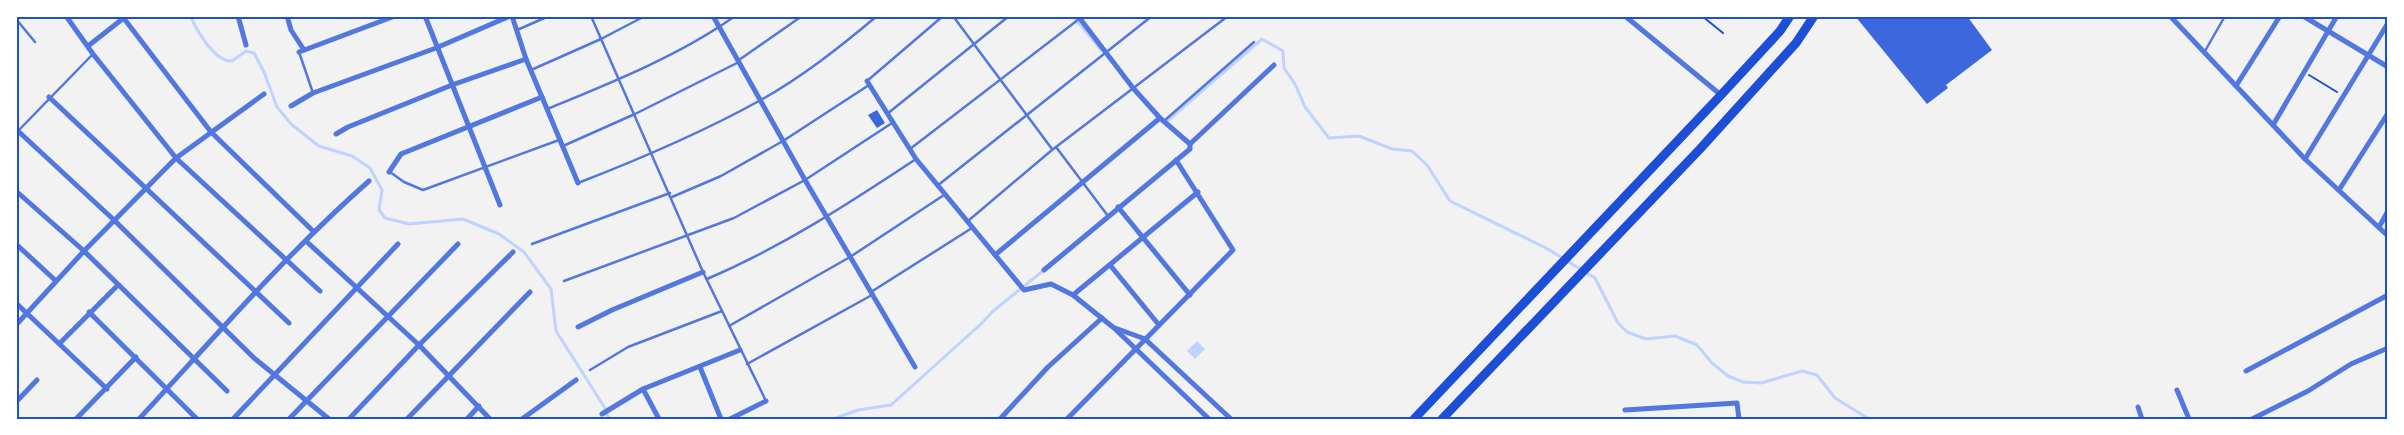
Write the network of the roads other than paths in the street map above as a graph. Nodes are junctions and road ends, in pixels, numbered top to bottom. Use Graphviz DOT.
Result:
graph roads {
  1 [pos="66,16"];
  2 [pos="238,16"];
  3 [pos="287,16"];
  4 [pos="395,16"];
  5 [pos="425,16"];
  6 [pos="511,16"];
  7 [pos="549,16"];
  8 [pos="591,16"];
  9 [pos="645,16"];
  10 [pos="713,16"];
  11 [pos="735,16"];
  12 [pos="802,16"];
  13 [pos="877,16"];
  14 [pos="943,16"];
  15 [pos="953,16"];
  16 [pos="1009,16"];
  17 [pos="1152,16"];
  18 [pos="1228,16"];
  19 [pos="1625,16"];
  20 [pos="1790,16"];
  21 [pos="1814,16"];
  22 [pos="2225,16"];
  23 [pos="2280,16"];
  24 [pos="2303,16"];
  25 [pos="2337,16"];
  26 [pos="124,17"];
  27 [pos="1080,17"];
  28 [pos="2170,17"];
  29 [pos="385,18"];
  30 [pos="16,19"];
  31 [pos="2388,23"];
  32 [pos="720,27"];
  33 [pos="517,30"];
  34 [pos="2328,31"];
  35 [pos="601,39"];
  36 [pos="35,42"];
  37 [pos="1254,42"];
  38 [pos="973,44"];
  39 [pos="246,45"];
  40 [pos="88,46"];
  41 [pos="436,48"];
  42 [pos="301,51"];
  43 [pos="1106,53"];
  44 [pos="2204,53"];
  45 [pos="93,54"];
  46 [pos="2369,55"];
  47 [pos="526,59"];
  48 [pos="738,61"];
  49 [pos="1274,65"];
  50 [pos="2388,67"];
  51 [pos="531,70"];
  52 [pos="619,80"];
  53 [pos="1000,80"];
  54 [pos="868,83"];
  55 [pos="452,85"];
  56 [pos="2236,86"];
  57 [pos="1134,88"];
  58 [pos="313,93"];
  59 [pos="264,94"];
  60 [pos="1721,95"];
  61 [pos="49,97"];
  62 [pos="542,97"];
  63 [pos="760,100"];
  64 [pos="291,106"];
  65 [pos="547,109"];
  66 [pos="2388,113"];
  67 [pos="635,114"];
  68 [pos="886,114"];
  69 [pos="1026,116"];
  70 [pos="1162,119"];
  71 [pos="892,123"];
  72 [pos="2273,124"];
  73 [pos="467,126"];
  74 [pos="17,132"];
  75 [pos="211,132"];
  76 [pos="336,134"];
  77 [pos="559,140"];
  78 [pos="783,141"];
  79 [pos="1190,144"];
  80 [pos="562,146"];
  81 [pos="1056,147"];
  82 [pos="909,150"];
  83 [pos="1052,150"];
  84 [pos="652,154"];
  85 [pos="176,158"];
  86 [pos="916,159"];
  87 [pos="2306,159"];
  88 [pos="1176,160"];
  89 [pos="483,168"];
  90 [pos="389,172"];
  91 [pos="805,180"];
  92 [pos="369,181"];
  93 [pos="1082,182"];
  94 [pos="578,183"];
  95 [pos="936,186"];
  96 [pos="146,187"];
  97 [pos="2339,190"];
  98 [pos="16,191"];
  99 [pos="1198,192"];
  100 [pos="670,193"];
  101 [pos="944,195"];
  102 [pos="672,197"];
  103 [pos="500,206"];
  104 [pos="1118,208"];
  105 [pos="2388,211"];
  106 [pos="1108,216"];
  107 [pos="828,217"];
  108 [pos="114,220"];
  109 [pos="968,221"];
  110 [pos="2379,227"];
  111 [pos="973,228"];
  112 [pos="314,232"];
  113 [pos="688,236"];
  114 [pos="2388,236"];
  115 [pos="1143,238"];
  116 [pos="306,241"];
  117 [pos="16,244"];
  118 [pos="398,244"];
  119 [pos="458,244"];
  120 [pos="532,244"];
  121 [pos="84,252"];
  122 [pos="513,252"];
  123 [pos="995,255"];
  124 [pos="850,257"];
  125 [pos="286,261"];
  126 [pos="1110,265"];
  127 [pos="1044,270"];
  128 [pos="703,272"];
  129 [pos="707,279"];
  130 [pos="564,281"];
  131 [pos="56,282"];
  132 [pos="118,285"];
  133 [pos="356,287"];
  134 [pos="320,291"];
  135 [pos="258,292"];
  136 [pos="530,292"];
  137 [pos="871,294"];
  138 [pos="1073,295"];
  139 [pos="1190,295"];
  140 [pos="2388,295"];
  141 [pos="16,303"];
  142 [pos="722,311"];
  143 [pos="89,312"];
  144 [pos="28,313"];
  145 [pos="389,317"];
  146 [pos="1102,318"];
  147 [pos="289,323"];
  148 [pos="16,325"];
  149 [pos="1159,325"];
  150 [pos="729,326"];
  151 [pos="224,327"];
  152 [pos="578,327"];
  153 [pos="1114,328"];
  154 [pos="1145,339"];
  155 [pos="60,344"];
  156 [pos="419,345"];
  157 [pos="1135,348"];
  158 [pos="2388,348"];
  159 [pos="740,350"];
  160 [pos="136,357"];
  161 [pos="192,359"];
  162 [pos="747,364"];
  163 [pos="700,367"];
  164 [pos="915,367"];
  165 [pos="590,370"];
  166 [pos="2246,371"];
  167 [pos="275,376"];
  168 [pos="449,376"];
  169 [pos="36,380"];
  170 [pos="576,380"];
  171 [pos="167,388"];
  172 [pos="107,389"];
  173 [pos="643,389"];
  174 [pos="2177,390"];
  175 [pos="227,391"];
  176 [pos="306,401"];
  177 [pos="766,401"];
  178 [pos="16,402"];
  179 [pos="479,406"];
  180 [pos="2138,407"];
  181 [pos="1625,410"];
  182 [pos="602,414"];
  183 [pos="78,418"];
  184 [pos="138,419"];
  185 [pos="197,419"];
  186 [pos="233,419"];
  187 [pos="289,419"];
  188 [pos="330,419"];
  189 [pos="349,419"];
  190 [pos="407,419"];
  191 [pos="467,419"];
  192 [pos="490,419"];
  193 [pos="522,419"];
  194 [pos="659,419"];
  195 [pos="721,419"];
  196 [pos="730,419"];
  197 [pos="1000,419"];
  198 [pos="1067,419"];
  199 [pos="1209,419"];
  200 [pos="1232,419"];
  201 [pos="1414,419"];
  202 [pos="1442,419"];
  203 [pos="1739,419"];
  204 [pos="2142,419"];
  205 [pos="2189,419"];
  206 [pos="2252,419"];
  1 -- 40 [label="street"];
  2 -- 39 [label="street"];
  3 -- 42 [label="street"];
  4 -- 29 [label="street"];
  5 -- 41 [label="street"];
  6 -- 33 [label="street"];
  6 -- 41 [label="street"];
  7 -- 33 [label="lane"];
  8 -- 35 [label="lane"];
  9 -- 35 [label="lane"];
  10 -- 32 [label="street"];
  11 -- 32 [label="lane"];
  12 -- 48 [label="lane"];
  13 -- 63 [label="lane"];
  14 -- 54 [label="lane"];
  15 -- 38 [label="lane"];
  16 -- 38 [label="lane"];
  17 -- 43 [label="lane"];
  18 -- 57 [label="lane"];
  19 -- 60 [label="street"];
  20 -- 60 [label="main road"];
  21 -- 202 [label="main road"];
  22 -- 44 [label="lane"];
  23 -- 56 [label="street"];
  24 -- 34 [label="street"];
  25 -- 34 [label="street"];
  26 -- 40 [label="street"];
  26 -- 75 [label="street"];
  27 -- 43 [label="street"];
  27 -- 53 [label="lane"];
  28 -- 44 [label="street"];
  29 -- 42 [label="street"];
  30 -- 36 [label="lane"];
  31 -- 46 [label="street"];
  32 -- 48 [label="street"];
  32 -- 52 [label="lane"];
  33 -- 47 [label="street"];
  34 -- 46 [label="street"];
  34 -- 72 [label="street"];
  35 -- 51 [label="lane"];
  35 -- 52 [label="lane"];
  37 -- 70 [label="lane"];
  38 -- 53 [label="lane"];
  38 -- 68 [label="lane"];
  40 -- 45 [label="street"];
  41 -- 55 [label="street"];
  41 -- 58 [label="street"];
  42 -- 58 [label="lane"];
  43 -- 57 [label="street"];
  43 -- 69 [label="lane"];
  44 -- 56 [label="street"];
  45 -- 61 [label="lane"];
  45 -- 85 [label="street"];
  46 -- 50 [label="street"];
  46 -- 87 [label="street"];
  47 -- 51 [label="street"];
  47 -- 55 [label="street"];
  48 -- 63 [label="street"];
  48 -- 67 [label="lane"];
  49 -- 79 [label="street"];
  51 -- 62 [label="street"];
  52 -- 65 [label="lane"];
  52 -- 67 [label="lane"];
  53 -- 69 [label="lane"];
  53 -- 82 [label="lane"];
  54 -- 68 [label="street"];
  54 -- 78 [label="lane"];
  55 -- 73 [label="street"];
  55 -- 76 [label="street"];
  56 -- 72 [label="street"];
  57 -- 70 [label="street"];
  57 -- 81 [label="lane"];
  58 -- 64 [label="street"];
  59 -- 75 [label="street"];
  60 -- 201 [label="main road"];
  61 -- 74 [label="lane"];
  61 -- 96 [label="street"];
  62 -- 65 [label="street"];
  62 -- 73 [label="street"];
  63 -- 78 [label="street"];
  63 -- 84 [label="lane"];
  65 -- 77 [label="street"];
  66 -- 97 [label="street"];
  67 -- 80 [label="lane"];
  67 -- 84 [label="lane"];
  68 -- 71 [label="street"];
  69 -- 83 [label="lane"];
  69 -- 95 [label="lane"];
  70 -- 79 [label="street"];
  70 -- 93 [label="street"];
  71 -- 82 [label="street"];
  71 -- 91 [label="lane"];
  72 -- 87 [label="street"];
  73 -- 89 [label="street"];
  73 -- 90 [label="street"];
  74 -- 108 [label="street"];
  75 -- 85 [label="street"];
  75 -- 112 [label="street"];
  77 -- 80 [label="street"];
  77 -- 89 [label="lane"];
  78 -- 91 [label="street"];
  78 -- 102 [label="lane"];
  79 -- 88 [label="street"];
  80 -- 94 [label="street"];
  81 -- 83 [label="lane"];
  81 -- 93 [label="lane"];
  82 -- 86 [label="street"];
  83 -- 109 [label="lane"];
  84 -- 94 [label="lane"];
  84 -- 100 [label="lane"];
  85 -- 96 [label="street"];
  85 -- 125 [label="street"];
  86 -- 95 [label="street"];
  86 -- 107 [label="lane"];
  87 -- 97 [label="street"];
  88 -- 99 [label="street"];
  88 -- 104 [label="street"];
  89 -- 90 [label="lane"];
  89 -- 103 [label="street"];
  91 -- 107 [label="street"];
  91 -- 113 [label="lane"];
  92 -- 112 [label="street"];
  93 -- 106 [label="lane"];
  93 -- 123 [label="street"];
  95 -- 101 [label="street"];
  96 -- 108 [label="street"];
  96 -- 135 [label="street"];
  97 -- 110 [label="street"];
  98 -- 121 [label="street"];
  99 -- 115 [label="street"];
  99 -- 139 [label="street"];
  100 -- 102 [label="lane"];
  100 -- 120 [label="lane"];
  101 -- 109 [label="street"];
  101 -- 124 [label="lane"];
  102 -- 113 [label="lane"];
  104 -- 106 [label="street"];
  104 -- 115 [label="street"];
  105 -- 110 [label="street"];
  106 -- 127 [label="street"];
  107 -- 124 [label="street"];
  107 -- 129 [label="lane"];
  108 -- 121 [label="street"];
  108 -- 151 [label="street"];
  109 -- 111 [label="street"];
  110 -- 114 [label="street"];
  111 -- 123 [label="street"];
  111 -- 137 [label="lane"];
  112 -- 116 [label="street"];
  113 -- 128 [label="lane"];
  113 -- 130 [label="lane"];
  115 -- 126 [label="street"];
  115 -- 139 [label="street"];
  116 -- 125 [label="street"];
  116 -- 133 [label="street"];
  117 -- 131 [label="street"];
  118 -- 133 [label="street"];
  119 -- 145 [label="street"];
  121 -- 131 [label="street"];
  121 -- 132 [label="street"];
  122 -- 156 [label="street"];
  123 -- 138 [label="street"];
  124 -- 137 [label="street"];
  124 -- 150 [label="lane"];
  125 -- 134 [label="street"];
  125 -- 135 [label="street"];
  126 -- 138 [label="street"];
  126 -- 149 [label="street"];
  128 -- 129 [label="lane"];
  128 -- 152 [label="street"];
  129 -- 142 [label="lane"];
  131 -- 144 [label="street"];
  132 -- 143 [label="street"];
  132 -- 161 [label="street"];
  133 -- 145 [label="street"];
  133 -- 167 [label="street"];
  135 -- 147 [label="street"];
  135 -- 151 [label="street"];
  136 -- 168 [label="street"];
  137 -- 162 [label="lane"];
  137 -- 164 [label="street"];
  138 -- 146 [label="street"];
  139 -- 149 [label="street"];
  140 -- 166 [label="street"];
  141 -- 144 [label="street"];
  142 -- 150 [label="lane"];
  142 -- 165 [label="lane"];
  143 -- 155 [label="street"];
  143 -- 160 [label="street"];
  144 -- 148 [label="street"];
  144 -- 155 [label="street"];
  145 -- 156 [label="street"];
  145 -- 176 [label="street"];
  146 -- 153 [label="street"];
  146 -- 197 [label="street"];
  149 -- 154 [label="street"];
  150 -- 159 [label="lane"];
  151 -- 161 [label="street"];
  151 -- 167 [label="street"];
  153 -- 154 [label="street"];
  153 -- 157 [label="street"];
  154 -- 157 [label="street"];
  154 -- 200 [label="street"];
  155 -- 172 [label="street"];
  156 -- 168 [label="street"];
  156 -- 189 [label="street"];
  157 -- 198 [label="street"];
  157 -- 199 [label="street"];
  158 -- 206 [label="street"];
  159 -- 162 [label="lane"];
  159 -- 163 [label="street"];
  160 -- 171 [label="street"];
  160 -- 172 [label="street"];
  161 -- 171 [label="street"];
  161 -- 175 [label="street"];
  162 -- 177 [label="lane"];
  163 -- 173 [label="street"];
  163 -- 195 [label="street"];
  167 -- 176 [label="street"];
  167 -- 186 [label="street"];
  168 -- 179 [label="street"];
  168 -- 190 [label="street"];
  169 -- 178 [label="street"];
  170 -- 193 [label="street"];
  171 -- 184 [label="street"];
  171 -- 185 [label="street"];
  172 -- 183 [label="street"];
  173 -- 182 [label="street"];
  173 -- 194 [label="street"];
  174 -- 205 [label="street"];
  176 -- 187 [label="street"];
  176 -- 188 [label="street"];
  177 -- 196 [label="street"];
  179 -- 191 [label="street"];
  179 -- 192 [label="street"];
  180 -- 204 [label="street"];
  181 -- 203 [label="street"];
}
